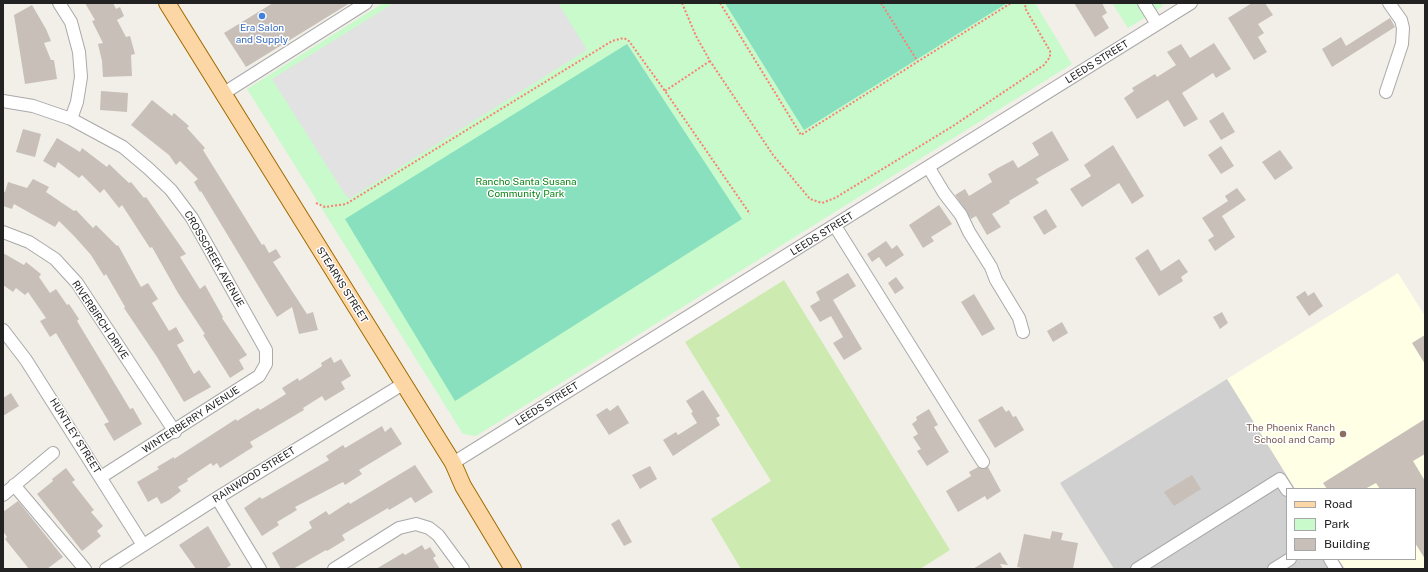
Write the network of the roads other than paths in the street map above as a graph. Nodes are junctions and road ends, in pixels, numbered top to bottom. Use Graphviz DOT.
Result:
graph roads {
  1 [pos="59,3"];
  2 [pos="167,3"];
  3 [pos="366,3"];
  4 [pos="1144,3"];
  5 [pos="1191,3"];
  6 [pos="1389,3"];
  7 [pos="1157,24"];
  8 [pos="1386,92"];
  9 [pos="224,93"];
  10 [pos="3,101"];
  11 [pos="71,119"];
  12 [pos="929,168"];
  13 [pos="835,226"];
  14 [pos="3,232"];
  15 [pos="3,330"];
  16 [pos="1023,332"];
  17 [pos="267,354"];
  18 [pos="403,384"];
  19 [pos="175,432"];
  20 [pos="53,453"];
  21 [pos="984,462"];
  22 [pos="453,463"];
  23 [pos="101,477"];
  24 [pos="14,485"];
  25 [pos="1286,488"];
  26 [pos="3,495"];
  27 [pos="217,498"];
  28 [pos="144,545"];
  29 [pos="1288,560"];
  30 [pos="1331,560"];
  31 [pos="86,569"];
  32 [pos="106,569"];
  33 [pos="260,569"];
  34 [pos="334,569"];
  35 [pos="463,569"];
  36 [pos="513,569"];
  37 [pos="1137,569"];
  38 [pos="1274,569"];
  39 [pos="1336,569"];
  1 -- 11 [label="street"];
  2 -- 9 [label="main road, STEARNS STREET"];
  3 -- 9 [label="street"];
  4 -- 7 [label="street"];
  5 -- 7 [label="street, LEEDS STREET"];
  6 -- 8 [label="street"];
  7 -- 12 [label="street, LEEDS STREET"];
  9 -- 18 [label="main road, STEARNS STREET"];
  10 -- 11 [label="street, CROSSCREEK AVENUE"];
  11 -- 17 [label="street, CROSSCREEK AVENUE"];
  12 -- 13 [label="street, LEEDS STREET"];
  12 -- 16 [label="street"];
  13 -- 21 [label="street"];
  13 -- 22 [label="street, LEEDS STREET"];
  14 -- 19 [label="street, RIVERBIRCH DRIVE"];
  15 -- 23 [label="street, HUNTLEY STREET"];
  17 -- 19 [label="street, WINTERBERRY AVENUE"];
  18 -- 22 [label="main road, STEARNS STREET"];
  18 -- 27 [label="street, RAINWOOD STREET"];
  19 -- 23 [label="street, WINTERBERRY AVENUE"];
  20 -- 24 [label="street"];
  22 -- 36 [label="main road, STEARNS STREET"];
  23 -- 28 [label="street, HUNTLEY STREET"];
  24 -- 26 [label="street"];
  24 -- 31 [label="street"];
  25 -- 37 [label="street"];
  27 -- 28 [label="street, RAINWOOD STREET"];
  27 -- 33 [label="street"];
  28 -- 32 [label="street, RAINWOOD STREET"];
  29 -- 38 [label="street"];
  30 -- 39 [label="street"];
  34 -- 35 [label="street"];
}
